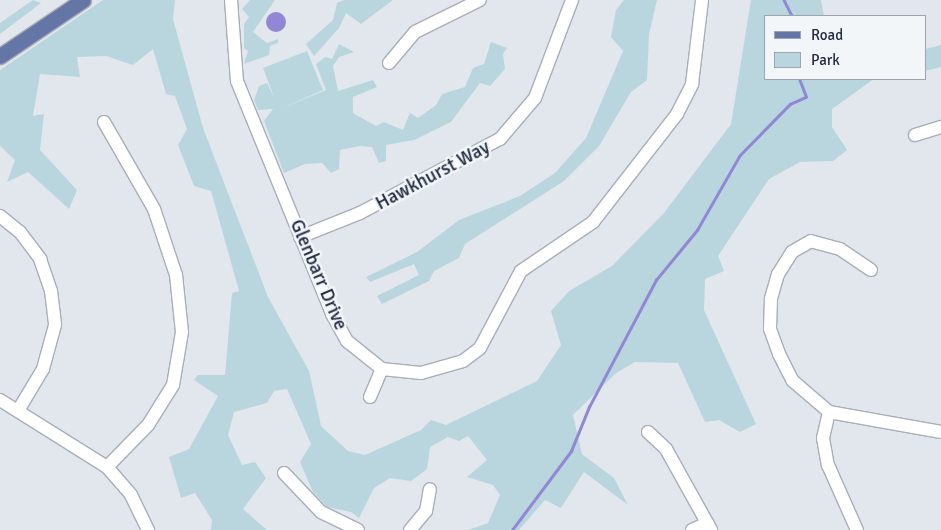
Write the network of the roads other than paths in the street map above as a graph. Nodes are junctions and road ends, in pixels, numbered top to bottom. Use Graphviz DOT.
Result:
graph roads {
  1 [pos="83,0"];
  2 [pos="231,0"];
  3 [pos="480,0"];
  4 [pos="572,0"];
  5 [pos="702,0"];
  6 [pos="0,56"];
  7 [pos="389,63"];
  8 [pos="104,122"];
  9 [pos="941,127"];
  10 [pos="915,135"];
  11 [pos="0,216"];
  12 [pos="300,237"];
  13 [pos="871,270"];
  14 [pos="382,369"];
  15 [pos="370,397"];
  16 [pos="0,400"];
  17 [pos="19,409"];
  18 [pos="828,412"];
  19 [pos="939,428"];
  20 [pos="648,432"];
  21 [pos="107,467"];
  22 [pos="284,473"];
  23 [pos="430,489"];
  24 [pos="710,526"];
  25 [pos="148,530"];
  26 [pos="358,530"];
  27 [pos="410,530"];
  28 [pos="692,530"];
  29 [pos="857,530"];
  1 -- 6 [label="main road"];
  2 -- 12 [label="street, Glenbarr Drive"];
  3 -- 7 [label="street"];
  4 -- 12 [label="street, Hawkhurst Way"];
  5 -- 14 [label="street"];
  8 -- 21 [label="street"];
  9 -- 10 [label="street"];
  11 -- 17 [label="street"];
  12 -- 14 [label="street, Glenbarr Drive"];
  13 -- 18 [label="street"];
  14 -- 15 [label="street"];
  16 -- 17 [label="street"];
  17 -- 21 [label="street"];
  18 -- 19 [label="street"];
  18 -- 29 [label="street"];
  20 -- 24 [label="street"];
  21 -- 25 [label="street"];
  22 -- 26 [label="street"];
  23 -- 27 [label="street"];
  24 -- 28 [label="street"];
}
